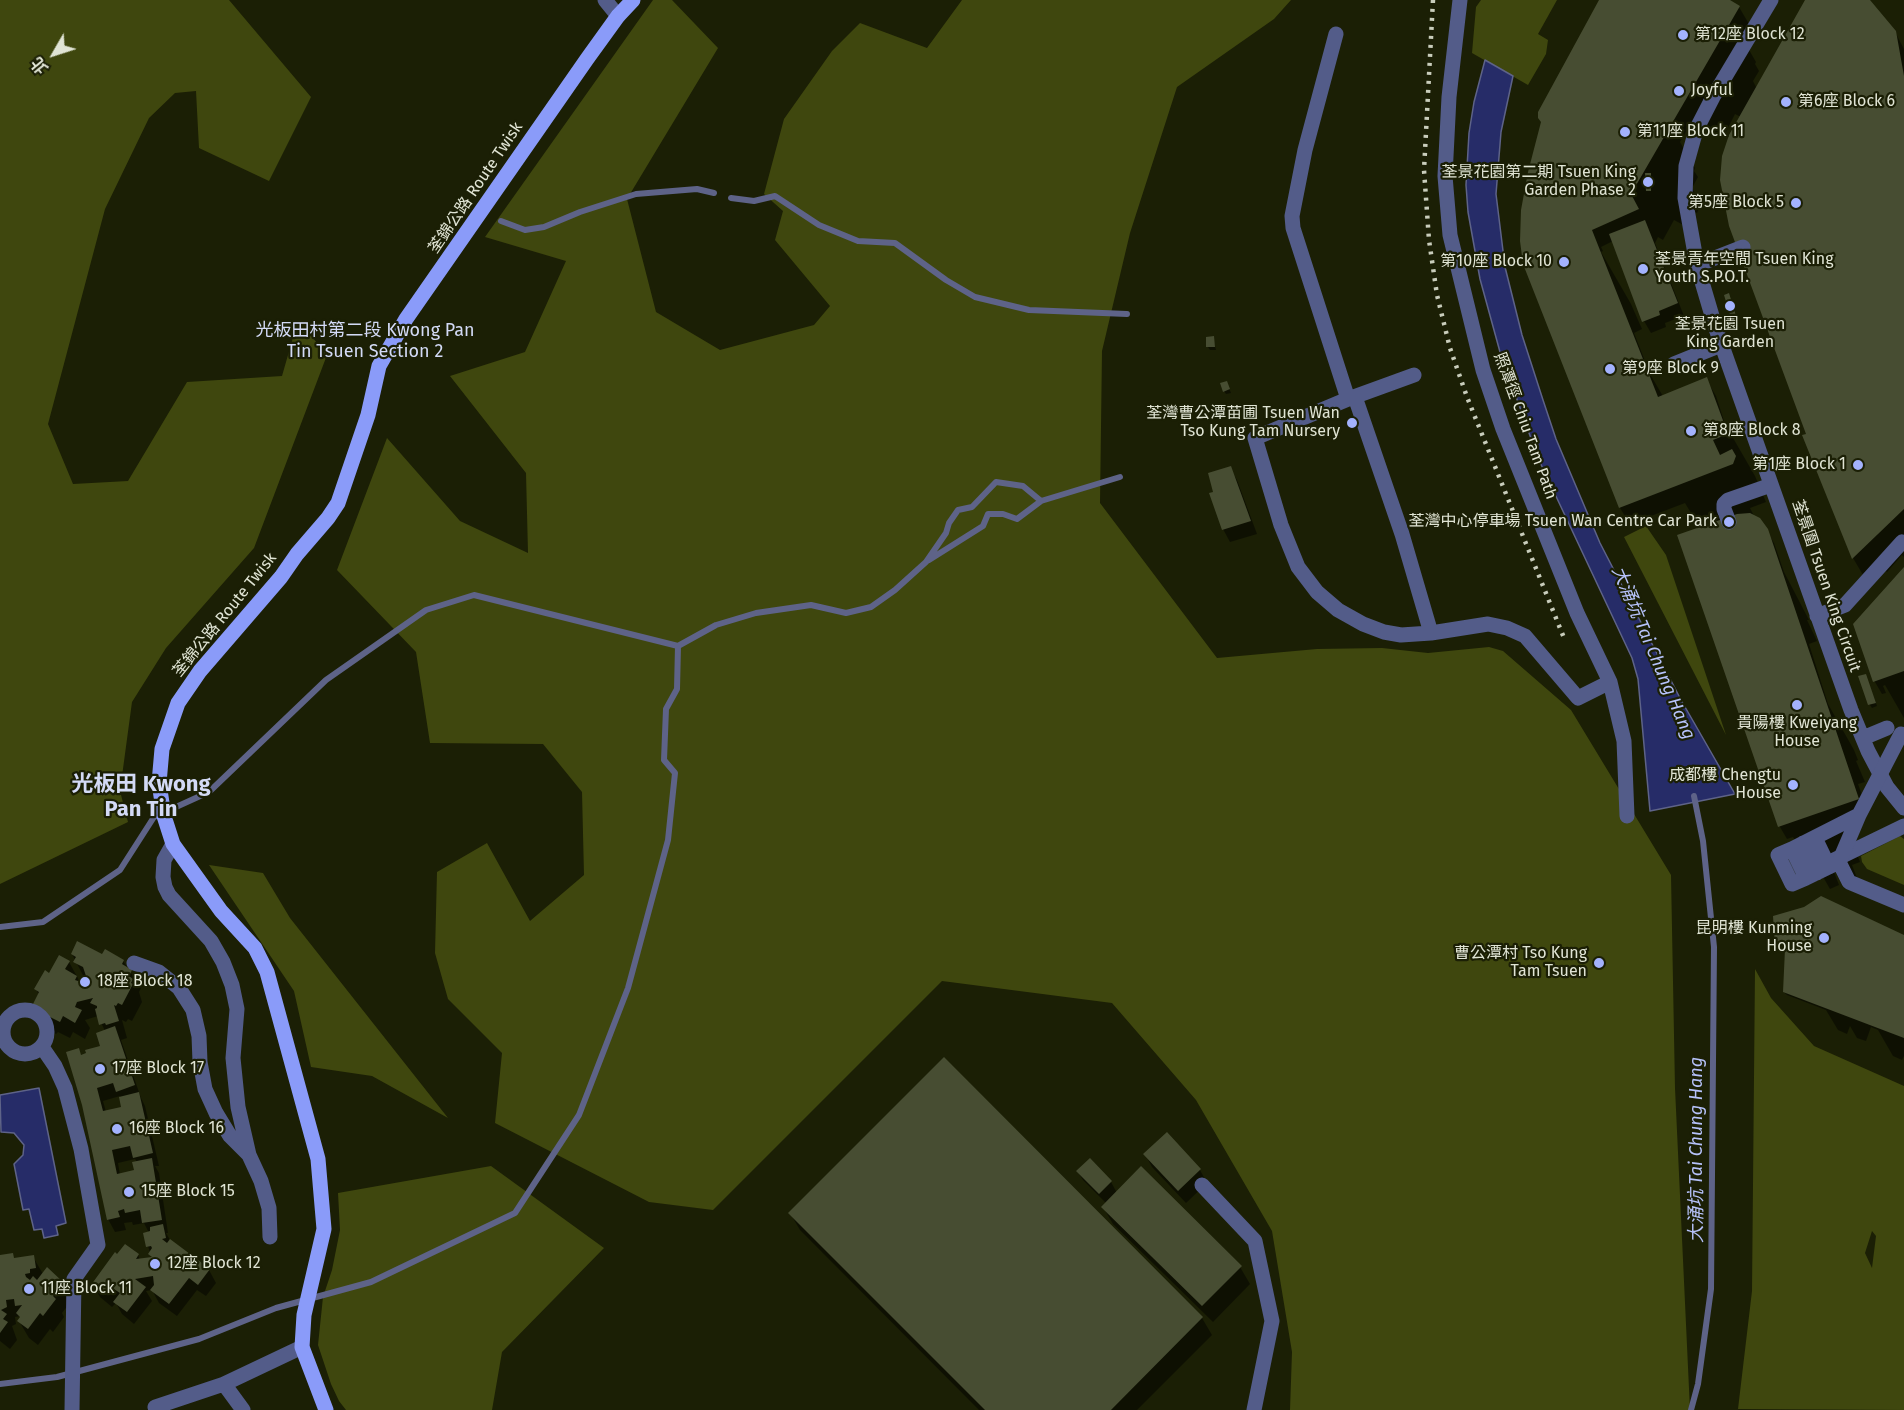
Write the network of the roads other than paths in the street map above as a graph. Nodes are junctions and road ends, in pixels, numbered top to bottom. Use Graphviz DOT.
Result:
graph roads {
  1 [pos="605,0"];
  2 [pos="633,0"];
  3 [pos="1460,0"];
  4 [pos="1771,0"];
  5 [pos="618,16"];
  6 [pos="1336,34"];
  7 [pos="1743,247"];
  8 [pos="1697,266"];
  9 [pos="1721,345"];
  10 [pos="1674,364"];
  11 [pos="1414,375"];
  12 [pos="1352,398"];
  13 [pos="1771,485"];
  14 [pos="1729,522"];
  15 [pos="1904,543"];
  16 [pos="1817,616"];
  17 [pos="1431,633"];
  18 [pos="1610,682"];
  19 [pos="1897,730"];
  20 [pos="1863,738"];
  21 [pos="1887,787"];
  22 [pos="1904,808"];
  23 [pos="1859,815"];
  24 [pos="1627,816"];
  25 [pos="1904,826"];
  26 [pos="1803,843"];
  27 [pos="173,844"];
  28 [pos="1823,870"];
  29 [pos="1904,905"];
  30 [pos="134,963"];
  31 [pos="42,1047"];
  32 [pos="249,1155"];
  33 [pos="1202,1185"];
  34 [pos="270,1237"];
  35 [pos="302,1347"];
  36 [pos="224,1384"];
  37 [pos="155,1407"];
  38 [pos="72,1410"];
  39 [pos="243,1410"];
  40 [pos="326,1410"];
  41 [pos="1254,1410"];
  1 -- 5 [label="street"];
  2 -- 5 [label="main road, 荃錦公路 Route Twisk"];
  3 -- 18 [label="street, 照潭徑 Chiu Tam Path"];
  4 -- 8 [label="street, 荃景圍 Tsuen King Circuit"];
  5 -- 27 [label="main road, 荃錦公路 Route Twisk"];
  6 -- 12 [label="street"];
  7 -- 8 [label="street"];
  8 -- 9 [label="street, 荃景圍 Tsuen King Circuit"];
  9 -- 10 [label="street"];
  9 -- 13 [label="street, 荃景圍 Tsuen King Circuit"];
  11 -- 12 [label="street"];
  12 -- 17 [label="street"];
  12 -- 17 [label="street"];
  13 -- 14 [label="street"];
  13 -- 16 [label="street, 荃景圍 Tsuen King Circuit"];
  15 -- 16 [label="street"];
  16 -- 20 [label="street, 荃景圍 Tsuen King Circuit"];
  17 -- 18 [label="street"];
  18 -- 24 [label="street, 照潭徑 Chiu Tam Path"];
  19 -- 20 [label="street"];
  19 -- 23 [label="street, bridge"];
  20 -- 21 [label="street, 荃景圍 Tsuen King Circuit"];
  21 -- 22 [label="street, 荃景圍 Tsuen King Circuit"];
  21 -- 25 [label="street"];
  23 -- 26 [label="street, bridge"];
  23 -- 28 [label="street, bridge"];
  26 -- 28 [label="street, bridge"];
  26 -- 28 [label="street, bridge"];
  27 -- 32 [label="street"];
  27 -- 35 [label="main road, 荃錦公路 Route Twisk"];
  28 -- 29 [label="street, bridge"];
  30 -- 32 [label="street"];
  31 -- 38 [label="street"];
  32 -- 34 [label="street"];
  33 -- 41 [label="street"];
  35 -- 36 [label="street"];
  35 -- 40 [label="main road, 荃錦公路 Route Twisk"];
  36 -- 37 [label="street"];
  36 -- 39 [label="street"];
}
